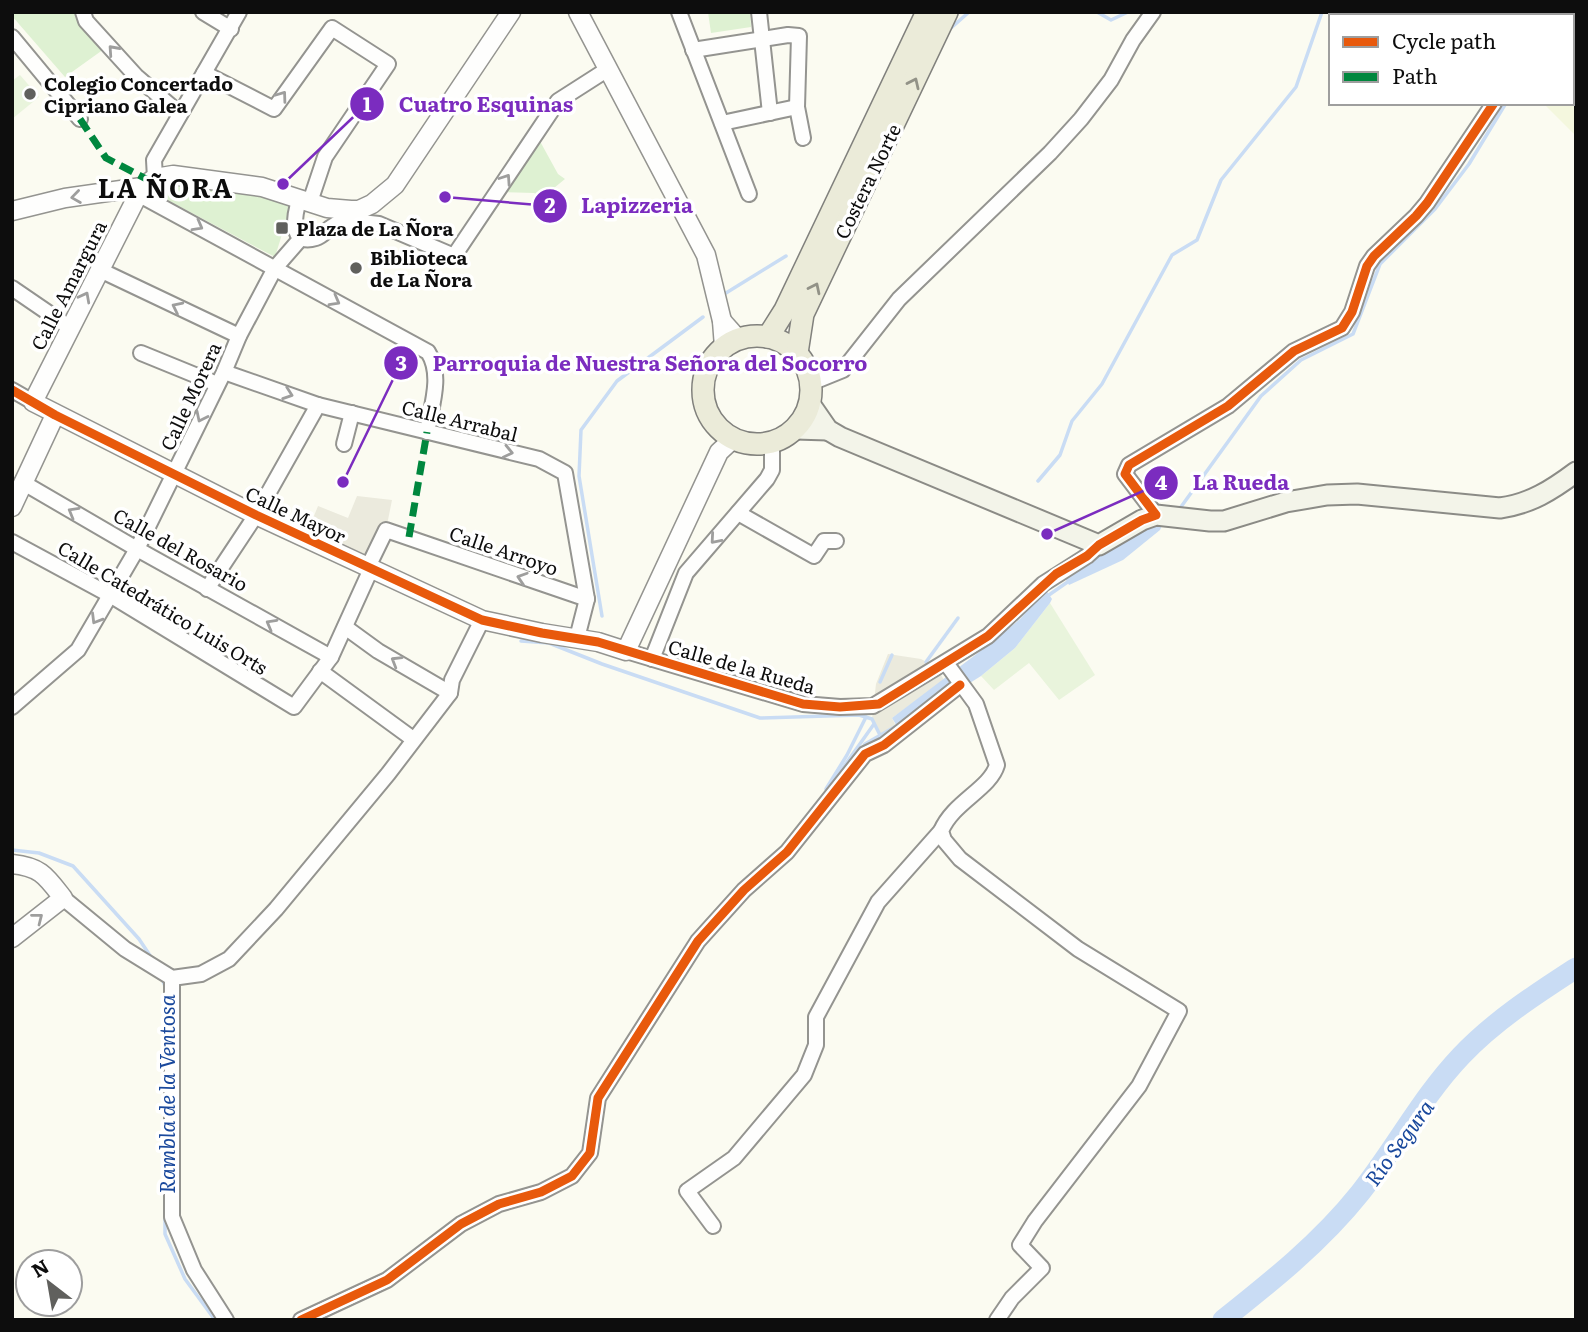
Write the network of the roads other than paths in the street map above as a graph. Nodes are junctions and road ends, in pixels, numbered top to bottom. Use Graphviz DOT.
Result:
graph roads {
  1 [pos="83,12"];
  2 [pos="203,12"];
  3 [pos="239,12"];
  4 [pos="512,12"];
  5 [pos="578,12"];
  6 [pos="679,12"];
  7 [pos="760,12"];
  8 [pos="927,12"];
  9 [pos="947,12"];
  10 [pos="1153,12"];
  11 [pos="231,29"];
  12 [pos="12,37"];
  13 [pos="762,39"];
  14 [pos="694,50"];
  15 [pos="608,69"];
  16 [pos="204,73"];
  17 [pos="1493,105"];
  18 [pos="797,107"];
  19 [pos="770,113"];
  20 [pos="180,114"];
  21 [pos="80,120"];
  22 [pos="722,122"];
  23 [pos="803,138"];
  24 [pos="145,186"];
  25 [pos="749,194"];
  26 [pos="312,203"];
  27 [pos="372,204"];
  28 [pos="12,211"];
  29 [pos="347,215"];
  30 [pos="379,224"];
  31 [pos="326,230"];
  32 [pos="302,237"];
  33 [pos="275,268"];
  34 [pos="100,270"];
  35 [pos="12,288"];
  36 [pos="69,327"];
  37 [pos="239,336"];
  38 [pos="768,337"];
  39 [pos="731,343"];
  40 [pos="141,353"];
  41 [pos="797,353"];
  42 [pos="220,378"];
  43 [pos="811,383"];
  44 [pos="12,390"];
  45 [pos="33,402"];
  46 [pos="810,404"];
  47 [pos="318,405"];
  48 [pos="352,413"];
  49 [pos="55,415"];
  50 [pos="795,429"];
  51 [pos="828,430"];
  52 [pos="427,432"];
  53 [pos="733,439"];
  54 [pos="772,442"];
  55 [pos="344,444"];
  56 [pos="1576,472"];
  57 [pos="174,474"];
  58 [pos="17,479"];
  59 [pos="12,507"];
  60 [pos="738,513"];
  61 [pos="256,515"];
  62 [pos="1166,516"];
  63 [pos="836,541"];
  64 [pos="12,542"];
  65 [pos="1099,545"];
  66 [pos="137,549"];
  67 [pos="369,568"];
  68 [pos="207,589"];
  69 [pos="110,595"];
  70 [pos="587,599"];
  71 [pos="482,620"];
  72 [pos="345,627"];
  73 [pos="577,638"];
  74 [pos="626,651"];
  75 [pos="331,657"];
  76 [pos="652,659"];
  77 [pos="948,667"];
  78 [pos="320,671"];
  79 [pos="960,685"];
  80 [pos="450,693"];
  81 [pos="12,708"];
  82 [pos="413,739"];
  83 [pos="941,831"];
  84 [pos="12,864"];
  85 [pos="63,898"];
  86 [pos="12,938"];
  87 [pos="172,978"];
  88 [pos="713,1226"];
  89 [pos="226,1320"];
  90 [pos="301,1320"];
  91 [pos="998,1320"];
  20 -- 1 [label="street, one-way"];
  2 -- 11 [label="street"];
  3 -- 11 [label="street"];
  4 -- 27 [label="street"];
  5 -- 15 [label="street"];
  6 -- 14 [label="street"];
  7 -- 13 [label="street"];
  8 -- 38 [label="main road, Costera Norte"];
  41 -- 9 [label="main road, Costera Norte, one-way"];
  10 -- 43 [label="street"];
  11 -- 16 [label="street"];
  12 -- 21 [label="street"];
  13 -- 14 [label="street"];
  13 -- 18 [label="street"];
  13 -- 19 [label="street"];
  14 -- 22 [label="street"];
  30 -- 15 [label="street, one-way"];
  15 -- 39 [label="street"];
  16 -- 20 [label="street"];
  16 -- 26 [label="street, one-way"];
  17 -- 62 [label="street"];
  18 -- 19 [label="street"];
  18 -- 23 [label="street"];
  19 -- 22 [label="street"];
  20 -- 24 [label="street"];
  22 -- 25 [label="street"];
  24 -- 26 [label="street"];
  24 -- 28 [label="street, one-way"];
  24 -- 33 [label="street, one-way"];
  24 -- 34 [label="street, Calle Amargura"];
  26 -- 29 [label="street"];
  26 -- 31 [label="street"];
  26 -- 32 [label="street"];
  27 -- 29 [label="street"];
  27 -- 30 [label="street"];
  29 -- 30 [label="street"];
  29 -- 31 [label="street"];
  31 -- 32 [label="street"];
  32 -- 33 [label="street, Calle Morera"];
  33 -- 37 [label="street, Calle Morera"];
  33 -- 52 [label="street, one-way"];
  36 -- 34 [label="street, Calle Amargura, one-way"];
  37 -- 34 [label="street, one-way"];
  35 -- 36 [label="street"];
  36 -- 45 [label="street, Calle Amargura"];
  37 -- 42 [label="street, Calle Morera"];
  38 -- 39 [label="main road"];
  38 -- 41 [label="main road"];
  39 -- 53 [label="main road"];
  40 -- 42 [label="street, Calle Arrabal"];
  41 -- 43 [label="main road"];
  42 -- 47 [label="street, Calle Arrabal, one-way"];
  42 -- 57 [label="street, Calle Morera, one-way"];
  43 -- 46 [label="main road"];
  44 -- 45 [label="street, Calle Mayor"];
  45 -- 49 [label="street, Calle Mayor"];
  46 -- 50 [label="main road"];
  46 -- 51 [label="main road"];
  47 -- 48 [label="street, Calle Arrabal"];
  47 -- 61 [label="street"];
  48 -- 52 [label="street, Calle Arrabal"];
  48 -- 55 [label="street"];
  49 -- 57 [label="street, Calle Mayor"];
  49 -- 58 [label="street"];
  50 -- 51 [label="main road"];
  50 -- 54 [label="main road"];
  51 -- 65 [label="main road"];
  52 -- 70 [label="street, Calle Arrabal, one-way"];
  53 -- 54 [label="main road"];
  53 -- 74 [label="street"];
  54 -- 60 [label="street"];
  56 -- 62 [label="main road"];
  57 -- 61 [label="street, Calle Mayor"];
  57 -- 66 [label="street, Calle Morera"];
  58 -- 59 [label="street"];
  66 -- 58 [label="street, Calle del Rosario, one-way"];
  60 -- 63 [label="street"];
  60 -- 76 [label="street, one-way"];
  61 -- 67 [label="street, Calle Mayor"];
  61 -- 68 [label="street"];
  62 -- 65 [label="main road"];
  64 -- 69 [label="street, Calle Catedrático Luis Orts"];
  65 -- 77 [label="street, Calle de la Rueda"];
  66 -- 68 [label="street, Calle del Rosario"];
  66 -- 69 [label="street, Calle Morera"];
  70 -- 67 [label="street, Calle Arroyo, one-way"];
  67 -- 71 [label="street, Calle Mayor"];
  67 -- 72 [label="street"];
  75 -- 68 [label="street, Calle del Rosario, one-way"];
  69 -- 78 [label="street, Calle Catedrático Luis Orts"];
  69 -- 81 [label="street, Calle Morera, one-way"];
  70 -- 73 [label="street"];
  71 -- 73 [label="street, Calle Mayor"];
  71 -- 80 [label="street"];
  72 -- 75 [label="street"];
  80 -- 72 [label="street, one-way"];
  73 -- 74 [label="street, Calle de la Rueda"];
  74 -- 76 [label="street, Calle de la Rueda"];
  75 -- 78 [label="street"];
  76 -- 77 [label="street, Calle de la Rueda"];
  77 -- 79 [label="street"];
  78 -- 82 [label="street"];
  79 -- 83 [label="street"];
  79 -- 90 [label="street"];
  80 -- 82 [label="street"];
  82 -- 87 [label="street"];
  83 -- 88 [label="street"];
  83 -- 91 [label="street"];
  84 -- 85 [label="street"];
  86 -- 85 [label="street, one-way"];
  85 -- 87 [label="street"];
  87 -- 89 [label="street"];
}
